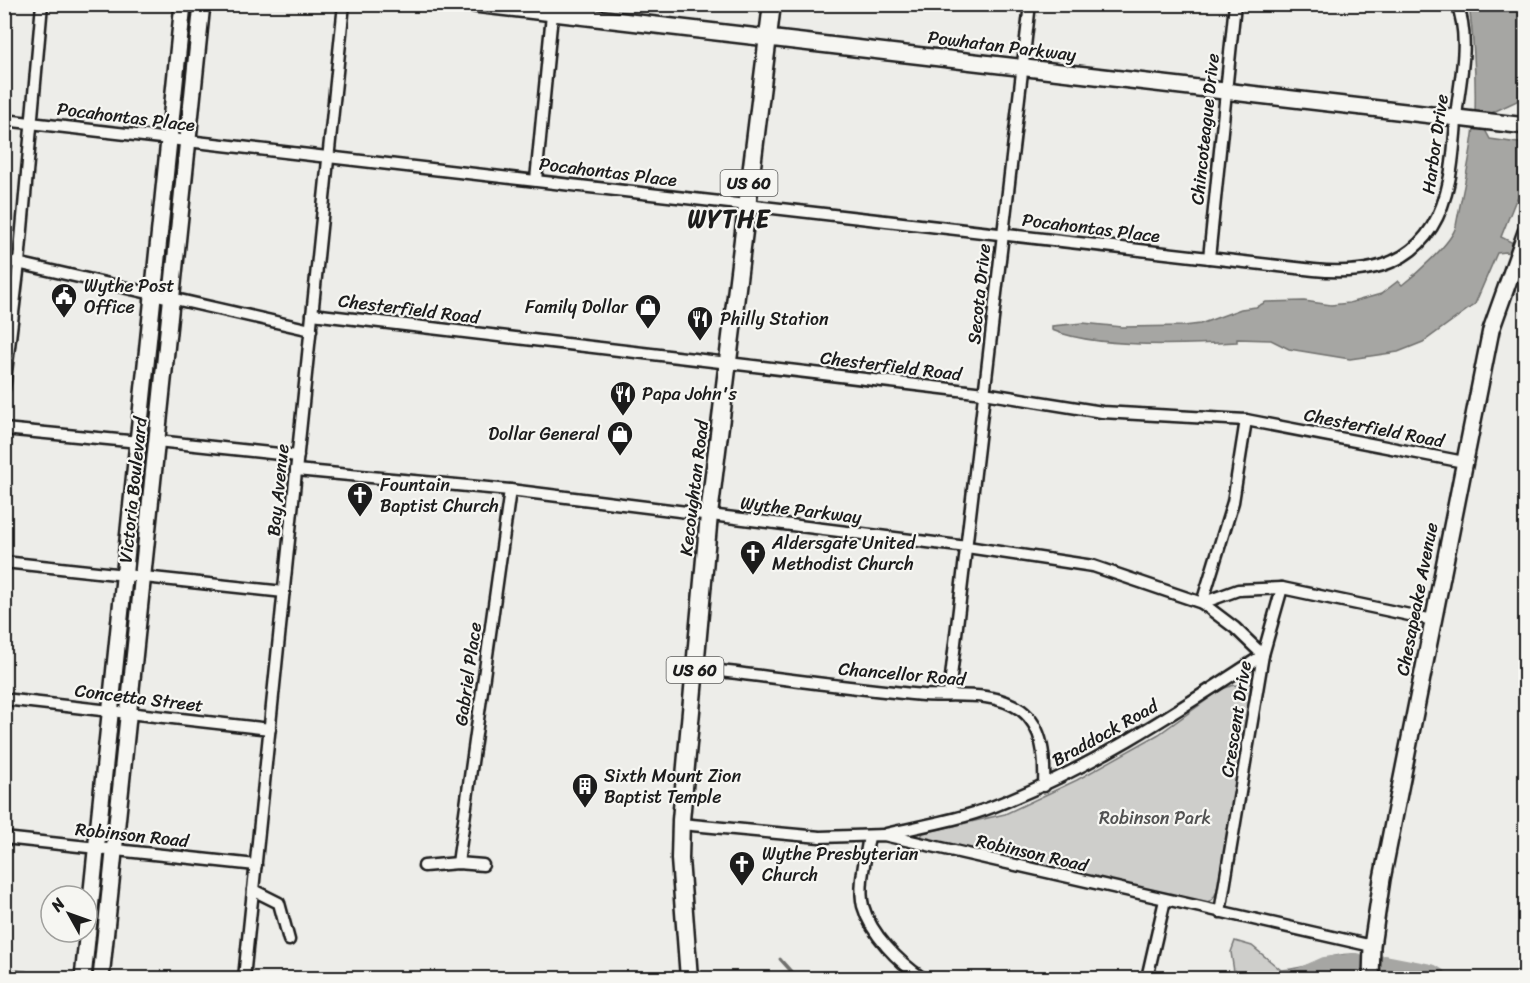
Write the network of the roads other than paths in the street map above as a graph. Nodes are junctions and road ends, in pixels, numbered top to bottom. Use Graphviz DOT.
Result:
graph roads {
  1 [pos="42,4"];
  2 [pos="183,4"];
  3 [pos="202,4"];
  4 [pos="344,4"];
  5 [pos="475,4"];
  6 [pos="772,4"];
  7 [pos="1030,4"];
  8 [pos="1235,4"];
  9 [pos="1457,4"];
  10 [pos="552,9"];
  11 [pos="768,38"];
  12 [pos="1022,68"];
  13 [pos="1225,90"];
  14 [pos="1456,117"];
  15 [pos="4,120"];
  16 [pos="31,123"];
  17 [pos="1526,126"];
  18 [pos="170,139"];
  19 [pos="188,141"];
  20 [pos="329,156"];
  21 [pos="536,180"];
  22 [pos="746,205"];
  23 [pos="1002,234"];
  24 [pos="1523,237"];
  25 [pos="1209,258"];
  26 [pos="4,260"];
  27 [pos="19,263"];
  28 [pos="154,293"];
  29 [pos="172,297"];
  30 [pos="312,314"];
  31 [pos="311,330"];
  32 [pos="729,363"];
  33 [pos="4,389"];
  34 [pos="984,393"];
  35 [pos="1246,420"];
  36 [pos="4,429"];
  37 [pos="157,441"];
  38 [pos="139,442"];
  39 [pos="298,456"];
  40 [pos="1464,462"];
  41 [pos="296,470"];
  42 [pos="510,490"];
  43 [pos="710,515"];
  44 [pos="967,547"];
  45 [pos="4,562"];
  46 [pos="125,575"];
  47 [pos="143,578"];
  48 [pos="1282,588"];
  49 [pos="284,592"];
  50 [pos="1202,603"];
  51 [pos="1433,620"];
  52 [pos="1263,655"];
  53 [pos="696,668"];
  54 [pos="949,694"];
  55 [pos="4,699"];
  56 [pos="111,711"];
  57 [pos="129,714"];
  58 [pos="270,729"];
  59 [pos="1044,786"];
  60 [pos="681,824"];
  61 [pos="884,835"];
  62 [pos="869,836"];
  63 [pos="4,838"];
  64 [pos="97,848"];
  65 [pos="115,849"];
  66 [pos="458,863"];
  67 [pos="256,865"];
  68 [pos="483,865"];
  69 [pos="424,866"];
  70 [pos="253,890"];
  71 [pos="1165,900"];
  72 [pos="1220,912"];
  73 [pos="289,940"];
  74 [pos="1372,946"];
  75 [pos="4,976"];
  76 [pos="25,978"];
  77 [pos="83,978"];
  78 [pos="101,978"];
  79 [pos="244,978"];
  80 [pos="689,978"];
  81 [pos="922,978"];
  82 [pos="1147,978"];
  83 [pos="1371,978"];
  1 -- 16 [label="street"];
  2 -- 18 [label="main road, Victoria Boulevard"];
  3 -- 19 [label="main road, Victoria Boulevard"];
  4 -- 20 [label="street, Bay Avenue"];
  5 -- 10 [label="main road, Powhatan Parkway"];
  6 -- 11 [label="main road, Kecoughtan Road / US 60"];
  7 -- 12 [label="street, Secota Drive"];
  8 -- 13 [label="street, Chincoteague Drive"];
  9 -- 14 [label="street, Harbor Drive"];
  10 -- 11 [label="main road, Powhatan Parkway"];
  10 -- 21 [label="street"];
  11 -- 12 [label="main road, Powhatan Parkway"];
  11 -- 22 [label="main road, Kecoughtan Road / US 60"];
  12 -- 13 [label="main road, Powhatan Parkway"];
  12 -- 23 [label="street, Secota Drive"];
  13 -- 14 [label="main road, Powhatan Parkway"];
  13 -- 25 [label="street, Chincoteague Drive"];
  14 -- 17 [label="main road, Powhatan Parkway"];
  14 -- 25 [label="street, Harbor Drive"];
  15 -- 16 [label="street, Pocahontas Place"];
  16 -- 18 [label="street, Pocahontas Place"];
  16 -- 27 [label="street"];
  18 -- 19 [label="street, Pocahontas Place"];
  18 -- 28 [label="main road, Victoria Boulevard"];
  19 -- 20 [label="street, Pocahontas Place"];
  19 -- 29 [label="main road, Victoria Boulevard"];
  20 -- 21 [label="street, Pocahontas Place"];
  20 -- 30 [label="street, Bay Avenue"];
  21 -- 22 [label="street, Pocahontas Place"];
  22 -- 23 [label="street, Pocahontas Place"];
  22 -- 32 [label="main road, Kecoughtan Road / US 60"];
  23 -- 25 [label="street, Pocahontas Place"];
  23 -- 34 [label="street, Secota Drive"];
  24 -- 40 [label="main road, Chesapeake Avenue"];
  26 -- 27 [label="street"];
  27 -- 28 [label="street"];
  27 -- 33 [label="street"];
  28 -- 29 [label="street"];
  28 -- 38 [label="main road, Victoria Boulevard"];
  29 -- 31 [label="street"];
  29 -- 37 [label="main road, Victoria Boulevard"];
  30 -- 31 [label="street, Bay Avenue"];
  30 -- 32 [label="street, Chesterfield Road"];
  31 -- 39 [label="street, Bay Avenue"];
  32 -- 34 [label="street, Chesterfield Road"];
  32 -- 43 [label="main road, Kecoughtan Road / US 60"];
  34 -- 35 [label="street, Chesterfield Road"];
  34 -- 44 [label="street, Secota Drive"];
  35 -- 40 [label="street, Chesterfield Road"];
  35 -- 50 [label="street"];
  36 -- 38 [label="street"];
  37 -- 39 [label="street"];
  37 -- 47 [label="main road, Victoria Boulevard"];
  38 -- 46 [label="main road, Victoria Boulevard"];
  39 -- 41 [label="street, Bay Avenue"];
  40 -- 51 [label="main road, Chesapeake Avenue"];
  41 -- 42 [label="street, Wythe Parkway"];
  41 -- 49 [label="street, Bay Avenue"];
  42 -- 43 [label="street, Wythe Parkway"];
  42 -- 66 [label="street, Gabriel Place"];
  43 -- 44 [label="street, Wythe Parkway"];
  43 -- 53 [label="main road, Kecoughtan Road / US 60"];
  44 -- 50 [label="street, Wythe Parkway"];
  44 -- 54 [label="street, Secota Drive"];
  45 -- 46 [label="street"];
  46 -- 47 [label="street"];
  46 -- 56 [label="main road, Victoria Boulevard"];
  47 -- 49 [label="street"];
  47 -- 57 [label="main road, Victoria Boulevard"];
  48 -- 50 [label="street"];
  48 -- 51 [label="street"];
  48 -- 52 [label="street"];
  49 -- 58 [label="street, Bay Avenue"];
  50 -- 52 [label="street, Crescent Drive"];
  51 -- 74 [label="main road, Chesapeake Avenue"];
  52 -- 59 [label="street, Braddock Road"];
  52 -- 72 [label="street, Crescent Drive"];
  53 -- 54 [label="street, Chancellor Road"];
  53 -- 60 [label="main road, Kecoughtan Road / US 60"];
  54 -- 59 [label="street, Chancellor Road"];
  55 -- 56 [label="street, Concetta Street"];
  56 -- 57 [label="street, Concetta Street"];
  56 -- 64 [label="main road, Victoria Boulevard"];
  57 -- 58 [label="street, Concetta Street"];
  57 -- 65 [label="main road, Victoria Boulevard"];
  58 -- 67 [label="street, Bay Avenue"];
  59 -- 61 [label="street, Braddock Road"];
  60 -- 62 [label="street, Robinson Road"];
  60 -- 80 [label="main road, Kecoughtan Road / US 60"];
  61 -- 62 [label="street, Robinson Road"];
  61 -- 71 [label="street, Robinson Road"];
  62 -- 81 [label="street"];
  63 -- 64 [label="street, Robinson Road"];
  64 -- 65 [label="street, Robinson Road"];
  64 -- 77 [label="main road, Victoria Boulevard"];
  65 -- 67 [label="street, Robinson Road"];
  65 -- 78 [label="main road, Victoria Boulevard"];
  66 -- 68 [label="street"];
  66 -- 69 [label="street"];
  67 -- 70 [label="street, Bay Avenue"];
  70 -- 73 [label="street"];
  70 -- 79 [label="street, Bay Avenue"];
  71 -- 72 [label="street, Robinson Road"];
  71 -- 82 [label="street"];
  72 -- 74 [label="street, Robinson Road"];
  74 -- 83 [label="main road, Chesapeake Avenue"];
  75 -- 76 [label="street"];
}
